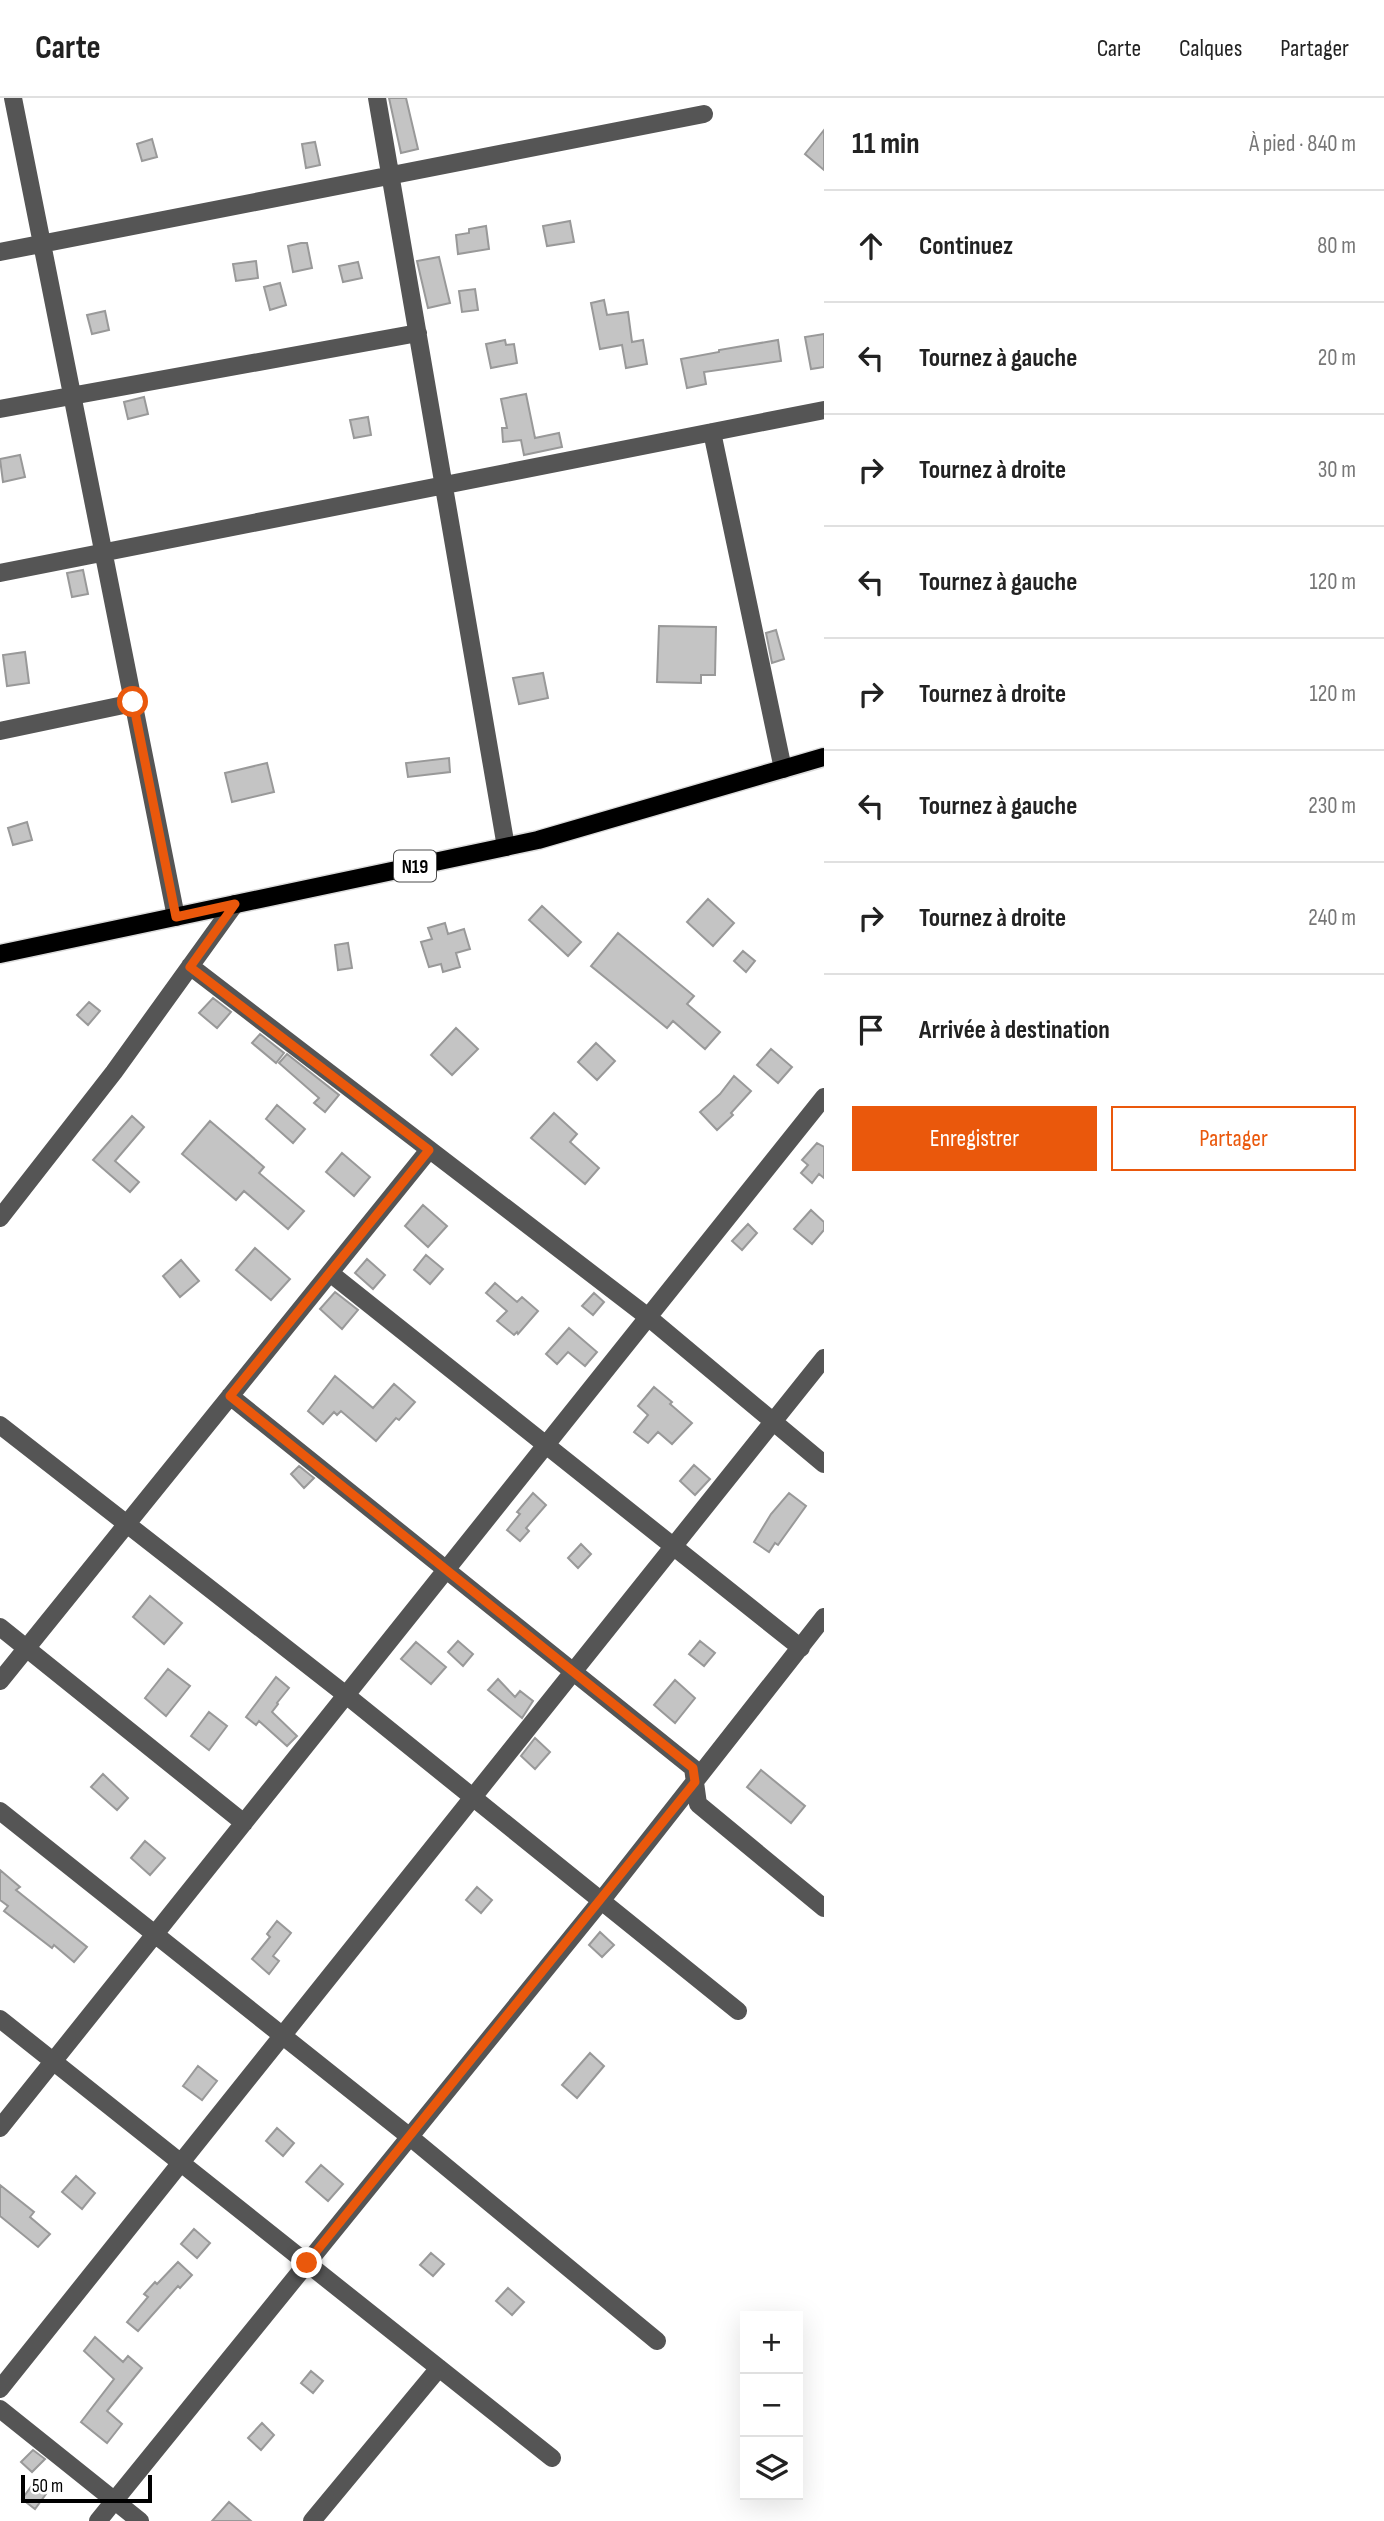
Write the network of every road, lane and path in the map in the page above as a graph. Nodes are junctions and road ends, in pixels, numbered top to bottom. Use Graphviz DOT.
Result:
graph roads {
  1 [pos="13,98"];
  2 [pos="377,98"];
  3 [pos="704,114"];
  4 [pos="391,176"];
  5 [pos="42,244"];
  6 [pos="0,252"];
  7 [pos="418,333"];
  8 [pos="72,396"];
  9 [pos="0,409"];
  10 [pos="824,410"];
  11 [pos="712,432"];
  12 [pos="444,485"];
  13 [pos="103,553"];
  14 [pos="0,573"];
  15 [pos="133,702"];
  16 [pos="0,731"];
  17 [pos="824,757"];
  18 [pos="783,769"];
  19 [pos="506,847"];
  20 [pos="235,904"];
  21 [pos="176,917"];
  22 [pos="2,956"];
  23 [pos="190,967"];
  24 [pos="824,1097"];
  25 [pos="429,1150"];
  26 [pos="0,1218"];
  27 [pos="330,1273"];
  28 [pos="648,1317"];
  29 [pos="824,1358"];
  30 [pos="230,1396"];
  31 [pos="774,1422"];
  32 [pos="0,1425"];
  33 [pos="546,1445"];
  34 [pos="824,1464"];
  35 [pos="127,1524"];
  36 [pos="673,1547"];
  37 [pos="446,1570"];
  38 [pos="824,1617"];
  39 [pos="0,1627"];
  40 [pos="26,1648"];
  41 [pos="801,1648"];
  42 [pos="573,1672"];
  43 [pos="0,1681"];
  44 [pos="346,1695"];
  45 [pos="695,1782"];
  46 [pos="473,1798"];
  47 [pos="0,1811"];
  48 [pos="244,1823"];
  49 [pos="601,1901"];
  50 [pos="824,1908"];
  51 [pos="155,1934"];
  52 [pos="738,2011"];
  53 [pos="0,2019"];
  54 [pos="282,2036"];
  55 [pos="53,2062"];
  56 [pos="0,2128"];
  57 [pos="410,2137"];
  58 [pos="181,2163"];
  59 [pos="307,2263"];
  60 [pos="657,2341"];
  61 [pos="439,2368"];
  62 [pos="0,2389"];
  63 [pos="0,2409"];
  64 [pos="552,2458"];
  65 [pos="115,2501"];
  66 [pos="98,2521"];
  67 [pos="140,2521"];
  68 [pos="312,2521"];
  1 -- 5 [label="street"];
  2 -- 4 [label="street"];
  3 -- 4 [label="street"];
  4 -- 5 [label="street"];
  4 -- 7 [label="street"];
  5 -- 6 [label="street"];
  5 -- 8 [label="street"];
  7 -- 8 [label="street"];
  7 -- 12 [label="street"];
  8 -- 9 [label="street"];
  8 -- 13 [label="street"];
  10 -- 11 [label="street"];
  11 -- 12 [label="street"];
  11 -- 18 [label="street"];
  12 -- 13 [label="street"];
  12 -- 19 [label="street"];
  13 -- 14 [label="street"];
  13 -- 15 [label="street"];
  15 -- 16 [label="street"];
  15 -- 21 [label="street"];
  17 -- 18 [label="main road, N19"];
  18 -- 19 [label="main road, N19"];
  19 -- 20 [label="main road, N19"];
  20 -- 21 [label="main road, N19"];
  20 -- 23 [label="street"];
  21 -- 22 [label="main road, N19"];
  23 -- 25 [label="street"];
  23 -- 26 [label="street"];
  24 -- 28 [label="street"];
  25 -- 27 [label="street"];
  25 -- 28 [label="street"];
  27 -- 30 [label="street"];
  27 -- 33 [label="street"];
  28 -- 31 [label="street"];
  28 -- 33 [label="street"];
  29 -- 31 [label="street"];
  30 -- 35 [label="street"];
  30 -- 37 [label="street"];
  31 -- 34 [label="street"];
  31 -- 36 [label="street"];
  32 -- 35 [label="street"];
  33 -- 36 [label="street"];
  33 -- 37 [label="street"];
  35 -- 40 [label="street"];
  35 -- 44 [label="street"];
  36 -- 41 [label="street"];
  36 -- 42 [label="street"];
  37 -- 42 [label="street"];
  37 -- 44 [label="street"];
  38 -- 41 [label="street"];
  39 -- 40 [label="street"];
  40 -- 43 [label="street"];
  40 -- 48 [label="street"];
  41 -- 45 [label="street"];
  42 -- 45 [label="street"];
  42 -- 46 [label="street"];
  44 -- 46 [label="street"];
  44 -- 48 [label="street"];
  45 -- 49 [label="street"];
  45 -- 50 [label="street"];
  46 -- 49 [label="street"];
  46 -- 54 [label="street"];
  47 -- 51 [label="street"];
  48 -- 51 [label="street"];
  49 -- 52 [label="street"];
  49 -- 57 [label="street"];
  51 -- 54 [label="street"];
  51 -- 55 [label="street"];
  53 -- 55 [label="street"];
  54 -- 57 [label="street"];
  54 -- 58 [label="street"];
  55 -- 56 [label="street"];
  55 -- 58 [label="street"];
  57 -- 59 [label="street"];
  57 -- 60 [label="street"];
  58 -- 59 [label="street"];
  58 -- 62 [label="street"];
  59 -- 61 [label="street"];
  59 -- 65 [label="street"];
  61 -- 64 [label="street"];
  61 -- 68 [label="street"];
  63 -- 65 [label="street"];
  65 -- 66 [label="street"];
  65 -- 67 [label="street"];
}
